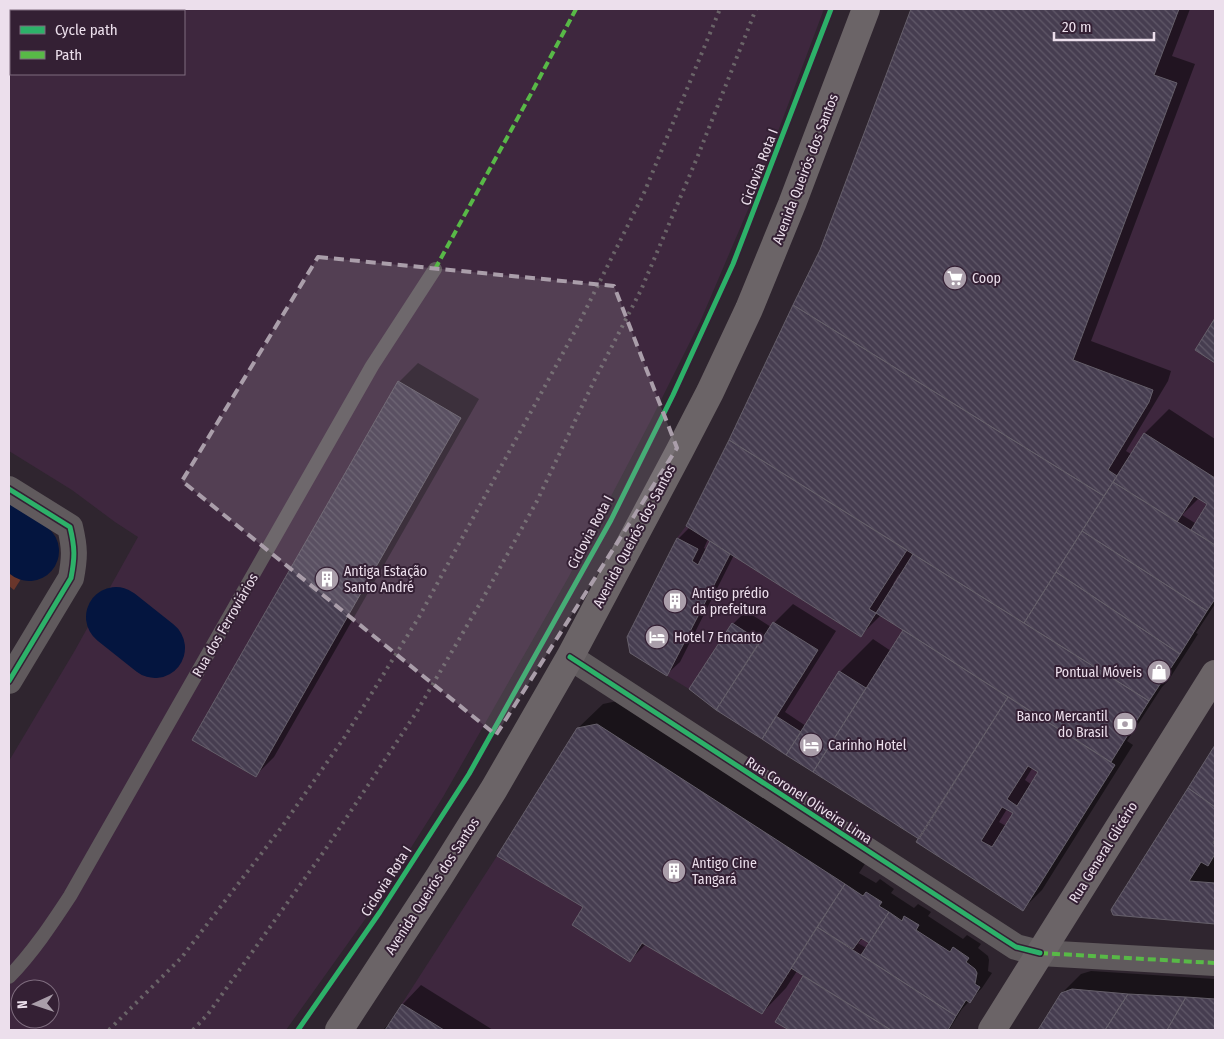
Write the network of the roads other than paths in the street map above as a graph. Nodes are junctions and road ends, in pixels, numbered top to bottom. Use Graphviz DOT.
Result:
graph roads {
  1 [pos="866,9"];
  2 [pos="434,269"];
  3 [pos="9,489"];
  4 [pos="570,657"];
  5 [pos="1215,674"];
  6 [pos="9,681"];
  7 [pos="1040,953"];
  8 [pos="1215,963"];
  9 [pos="9,977"];
  10 [pos="339,1030"];
  11 [pos="992,1030"];
  1 -- 4 [label="main road, Avenida Queirós dos Santos"];
  2 -- 9 [label="lane, Rua dos Ferroviários"];
  3 -- 6 [label="street"];
  4 -- 7 [label="street, Rua Coronel Oliveira Lima"];
  4 -- 10 [label="main road, Avenida Queirós dos Santos"];
  5 -- 7 [label="main road, Rua General Glicério"];
  7 -- 8 [label="street, Rua Coronel Oliveira Lima"];
  7 -- 11 [label="main road, Rua General Glicério"];
}
